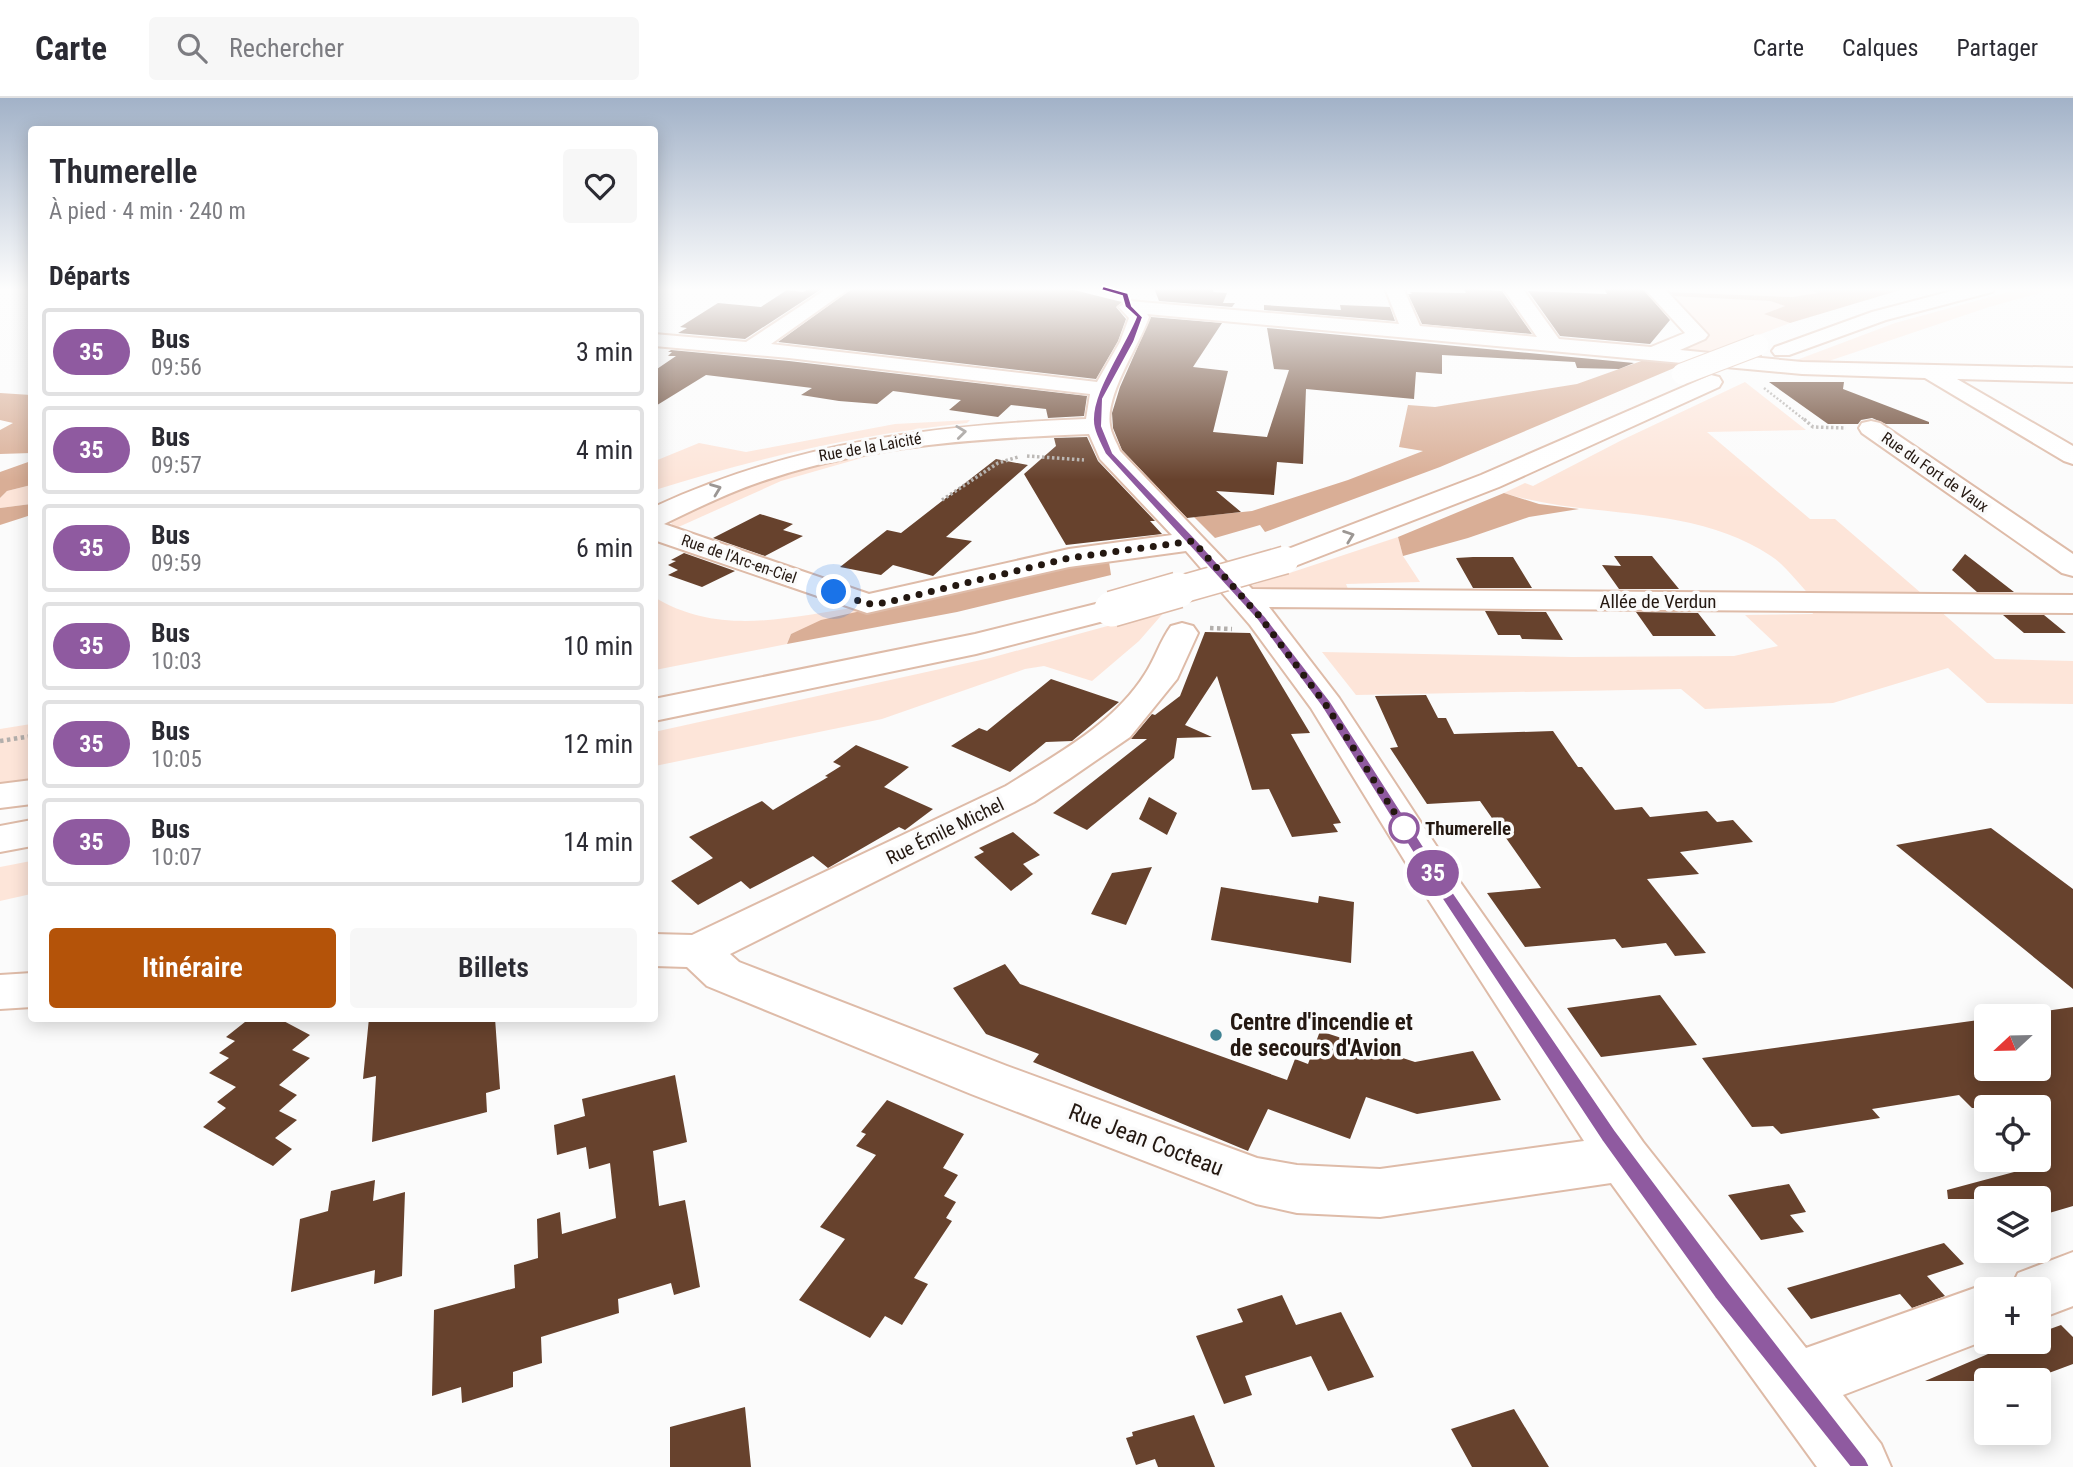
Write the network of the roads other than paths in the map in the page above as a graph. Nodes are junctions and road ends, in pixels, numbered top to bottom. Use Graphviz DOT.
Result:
graph roads {
  1 [pos="781,352"];
  2 [pos="1124,352"];
  3 [pos="1632,352"];
  4 [pos="1659,352"];
  5 [pos="1740,352"];
  6 [pos="1780,352"];
  7 [pos="1654,354"];
  8 [pos="1929,372"];
  9 [pos="2073,375"];
  10 [pos="1101,394"];
  11 [pos="1098,426"];
  12 [pos="1068,427"];
  13 [pos="1871,428"];
  14 [pos="2073,456"];
  15 [pos="658,516"];
  16 [pos="658,531"];
  17 [pos="1193,541"];
  18 [pos="1279,552"];
  19 [pos="2073,567"];
  20 [pos="1112,599"];
  21 [pos="2073,604"];
  22 [pos="1252,608"];
  23 [pos="1190,630"];
  24 [pos="658,688"];
  25 [pos="658,709"];
  26 [pos="28,792"];
  27 [pos="0,796"];
  28 [pos="28,809"];
  29 [pos="0,814"];
  30 [pos="28,834"];
  31 [pos="0,839"];
  32 [pos="676,950"];
  33 [pos="28,989"];
  34 [pos="0,992"];
  35 [pos="1624,1158"];
  36 [pos="2073,1279"];
  37 [pos="2051,1287"];
  38 [pos="1974,1316"];
  39 [pos="1793,1384"];
  40 [pos="1858,1467"];
  1 -- 10 [label="main road"];
  2 -- 10 [label="main road"];
  3 -- 7 [label="main road"];
  4 -- 7 [label="main road"];
  5 -- 18 [label="main road, bridge"];
  18 -- 6 [label="main road, one-way"];
  7 -- 8 [label="main road"];
  8 -- 9 [label="main road"];
  8 -- 14 [label="main road"];
  10 -- 11 [label="main road"];
  10 -- 12 [label="main road"];
  11 -- 12 [label="main road, Rue de la Laicité"];
  11 -- 17 [label="main road"];
  15 -- 12 [label="main road, Rue de la Laicité, one-way"];
  13 -- 19 [label="main road, Rue du Fort de Vaux"];
  16 -- 17 [label="main road, Rue de l'Arc-en-Ciel"];
  17 -- 22 [label="main road"];
  18 -- 20 [label="main road, bridge"];
  20 -- 24 [label="main road"];
  20 -- 25 [label="main road"];
  21 -- 22 [label="main road, Allée de Verdun"];
  22 -- 35 [label="main road"];
  23 -- 32 [label="main road, Rue Émile Michel"];
  26 -- 27 [label="main road"];
  28 -- 29 [label="main road"];
  30 -- 31 [label="main road"];
  32 -- 35 [label="main road, Rue Jean Cocteau"];
  33 -- 34 [label="main road"];
  35 -- 39 [label="main road"];
  36 -- 37 [label="main road"];
  38 -- 39 [label="main road"];
  39 -- 40 [label="main road"];
}
